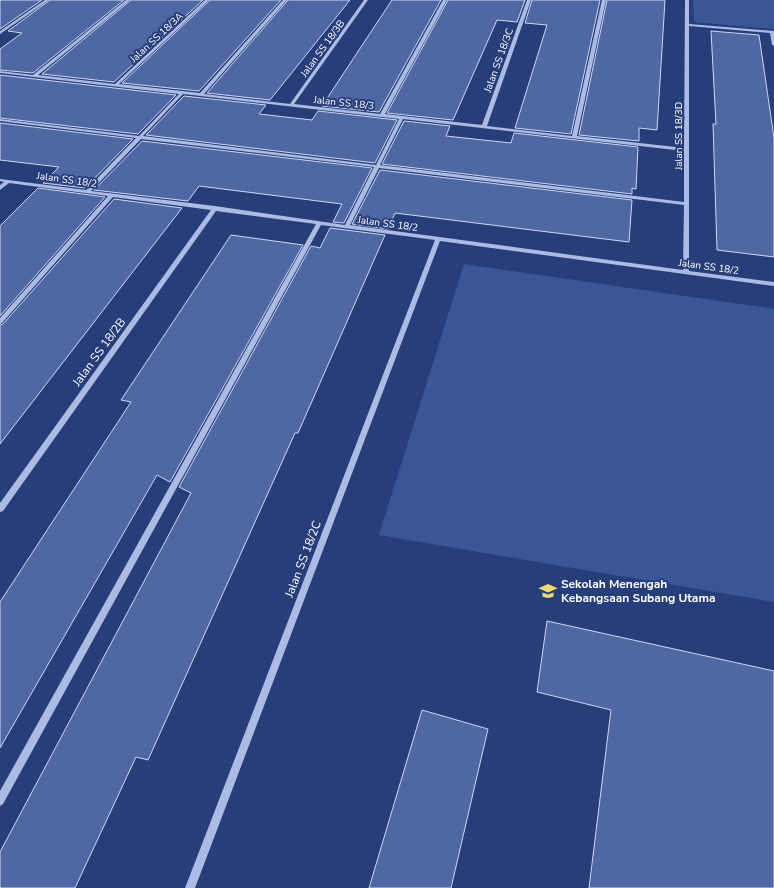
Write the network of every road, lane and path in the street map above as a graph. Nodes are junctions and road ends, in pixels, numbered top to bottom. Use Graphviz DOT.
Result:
graph roads {
  1 [pos="47,0"];
  2 [pos="128,0"];
  3 [pos="207,0"];
  4 [pos="285,0"];
  5 [pos="366,0"];
  6 [pos="445,0"];
  7 [pos="529,0"];
  8 [pos="604,0"];
  9 [pos="687,0"];
  10 [pos="687,25"];
  11 [pos="773,32"];
  12 [pos="0,33"];
  13 [pos="774,45"];
  14 [pos="0,72"];
  15 [pos="34,76"];
  16 [pos="116,85"];
  17 [pos="182,93"];
  18 [pos="201,95"];
  19 [pos="291,105"];
  20 [pos="382,115"];
  21 [pos="402,117"];
  22 [pos="0,120"];
  23 [pos="484,127"];
  24 [pos="139,137"];
  25 [pos="574,137"];
  26 [pos="687,150"];
  27 [pos="377,166"];
  28 [pos="0,180"];
  29 [pos="8,181"];
  30 [pos="0,188"];
  31 [pos="88,191"];
  32 [pos="112,195"];
  33 [pos="686,204"];
  34 [pos="215,208"];
  35 [pos="319,222"];
  36 [pos="347,226"];
  37 [pos="438,239"];
  38 [pos="686,272"];
  39 [pos="774,284"];
  40 [pos="0,322"];
  41 [pos="0,509"];
  42 [pos="0,802"];
  43 [pos="190,888"];
  1 -- 12 [label="street"];
  2 -- 15 [label="street"];
  3 -- 16 [label="street, Jalan SS 18/3A"];
  4 -- 18 [label="street"];
  5 -- 19 [label="street, Jalan SS 18/3B"];
  6 -- 20 [label="street"];
  7 -- 23 [label="street, Jalan SS 18/3C"];
  8 -- 25 [label="street"];
  9 -- 10 [label="street, Jalan SS 18/3D"];
  10 -- 11 [label="street"];
  10 -- 26 [label="street, Jalan SS 18/3D"];
  11 -- 13 [label="street"];
  14 -- 15 [label="street, Jalan SS 18/3"];
  15 -- 16 [label="street, Jalan SS 18/3"];
  16 -- 17 [label="street, Jalan SS 18/3"];
  17 -- 18 [label="street, Jalan SS 18/3"];
  17 -- 24 [label="street"];
  18 -- 19 [label="street, Jalan SS 18/3"];
  19 -- 20 [label="street, Jalan SS 18/3"];
  20 -- 21 [label="street, Jalan SS 18/3"];
  21 -- 23 [label="street, Jalan SS 18/3"];
  21 -- 27 [label="street"];
  22 -- 24 [label="street"];
  23 -- 25 [label="street, Jalan SS 18/3"];
  24 -- 27 [label="street"];
  24 -- 31 [label="street"];
  25 -- 26 [label="street, Jalan SS 18/3"];
  26 -- 33 [label="street, Jalan SS 18/3D"];
  27 -- 33 [label="street"];
  27 -- 36 [label="street"];
  28 -- 29 [label="street, Jalan SS 18/2"];
  29 -- 30 [label="street"];
  29 -- 31 [label="street, Jalan SS 18/2"];
  31 -- 32 [label="street, Jalan SS 18/2"];
  32 -- 34 [label="street, Jalan SS 18/2"];
  32 -- 40 [label="street"];
  33 -- 38 [label="street, Jalan SS 18/3D"];
  34 -- 35 [label="street, Jalan SS 18/2"];
  34 -- 41 [label="street, Jalan SS 18/2B"];
  35 -- 36 [label="street, Jalan SS 18/2"];
  35 -- 42 [label="street"];
  36 -- 37 [label="street, Jalan SS 18/2"];
  37 -- 38 [label="street, Jalan SS 18/2"];
  37 -- 43 [label="street, Jalan SS 18/2C"];
  38 -- 39 [label="street, Jalan SS 18/2"];
}
